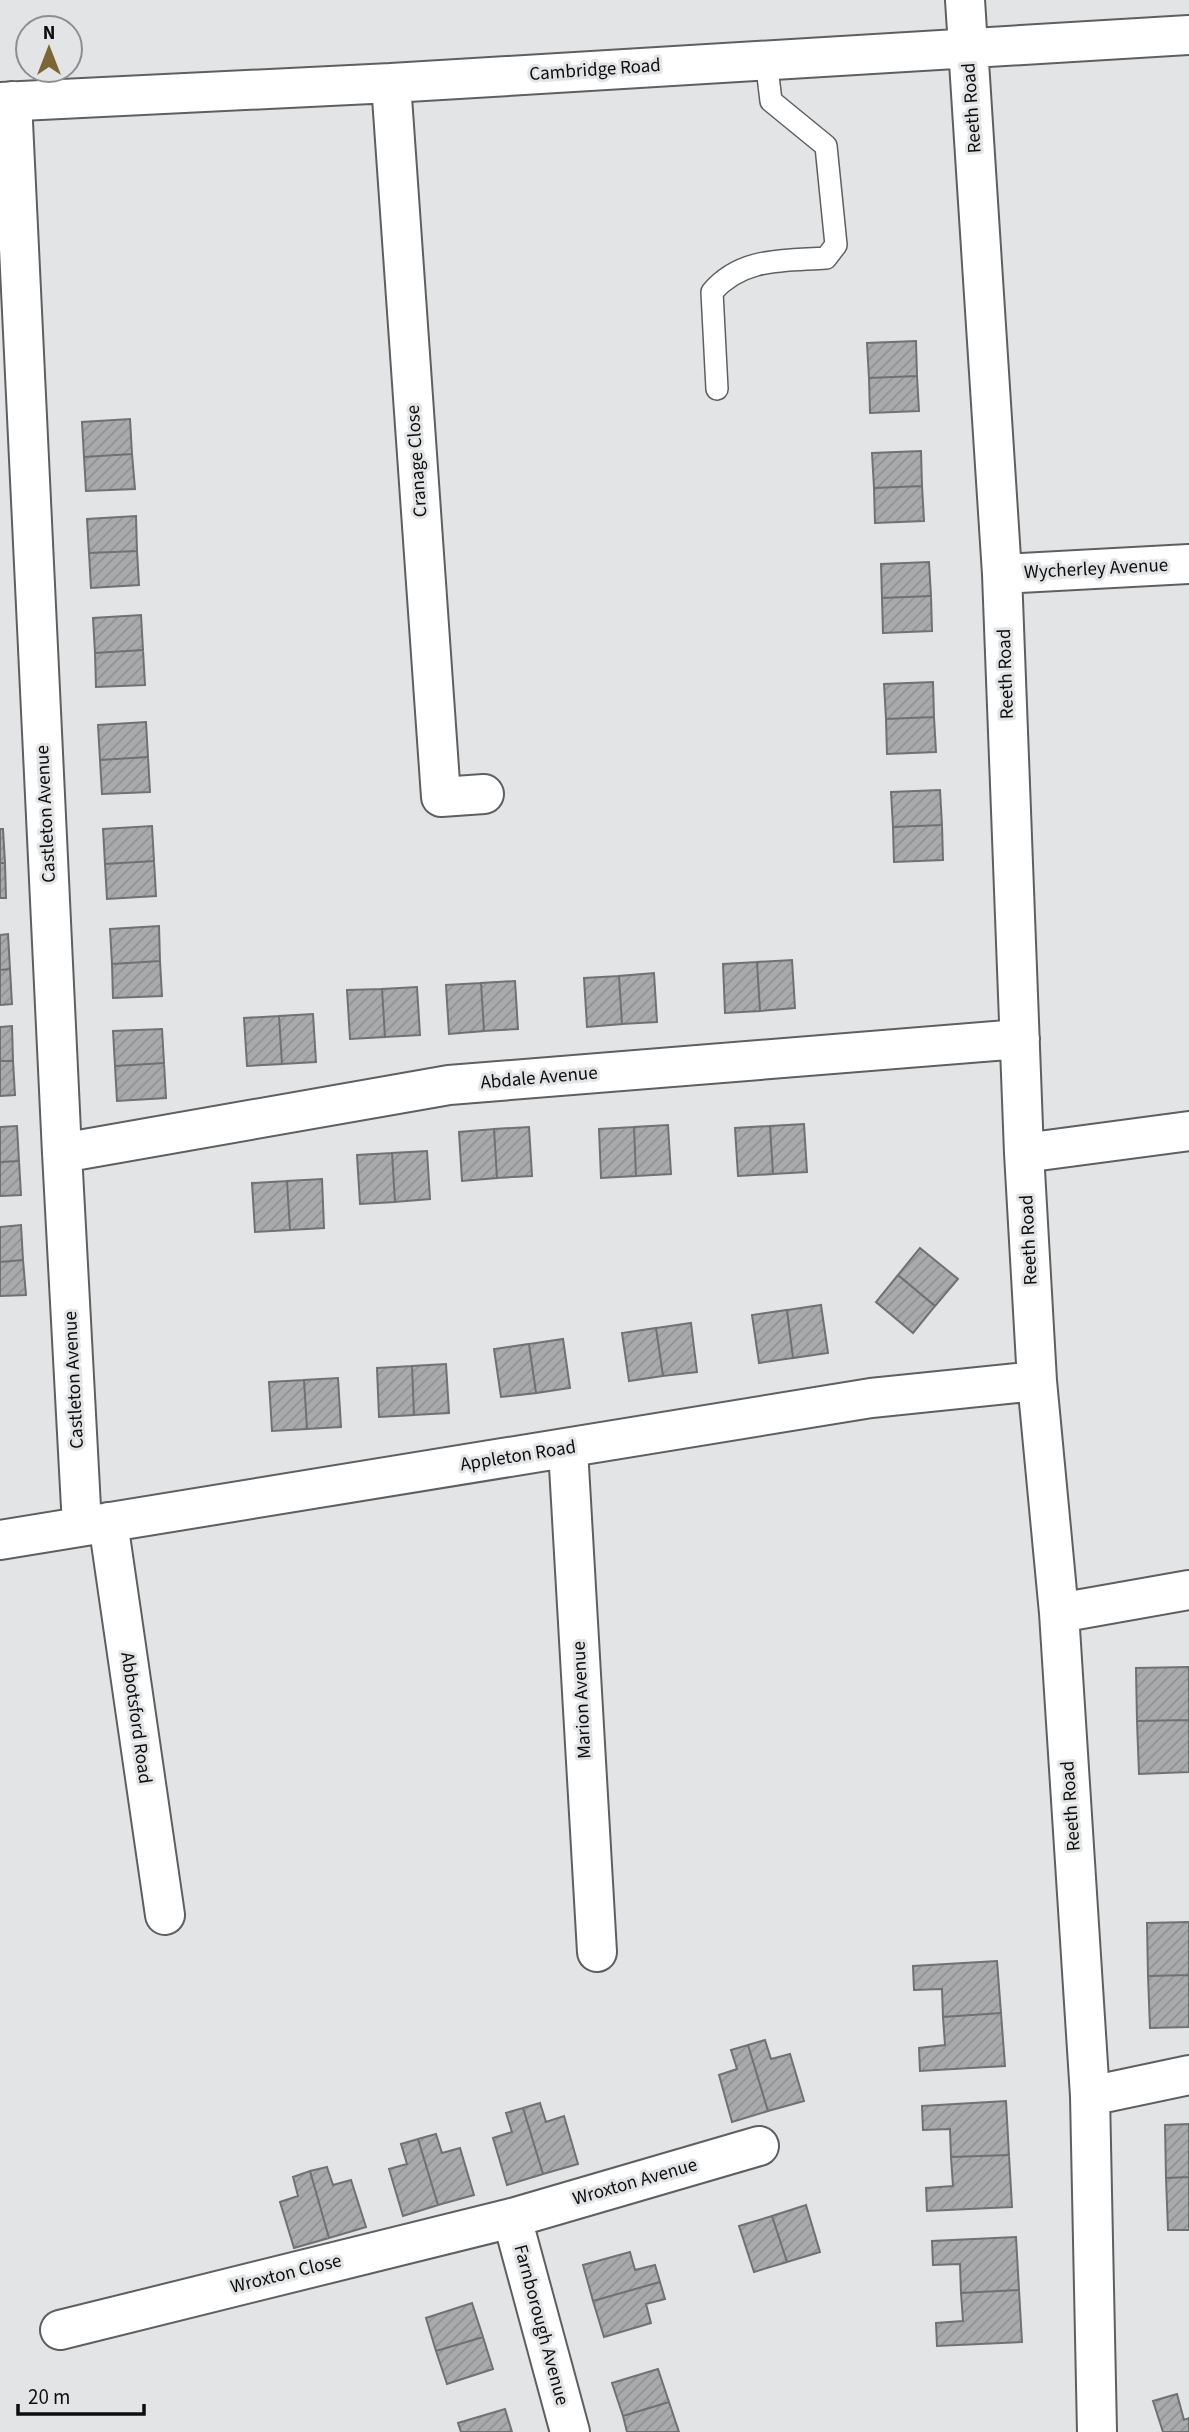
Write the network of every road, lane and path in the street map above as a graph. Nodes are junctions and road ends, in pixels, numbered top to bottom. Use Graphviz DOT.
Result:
graph roads {
  1 [pos="965,0"];
  2 [pos="1189,35"];
  3 [pos="968,48"];
  4 [pos="766,60"];
  5 [pos="391,83"];
  6 [pos="6,102"];
  7 [pos="717,389"];
  8 [pos="1189,564"];
  9 [pos="1002,574"];
  10 [pos="484,794"];
  11 [pos="1020,1039"];
  12 [pos="1189,1131"];
  13 [pos="62,1153"];
  14 [pos="1024,1153"];
  15 [pos="1037,1381"];
  16 [pos="568,1449"];
  17 [pos="95,1524"];
  18 [pos="0,1541"];
  19 [pos="1189,1590"];
  20 [pos="1059,1613"];
  21 [pos="165,1915"];
  22 [pos="597,1952"];
  23 [pos="1189,2074"];
  24 [pos="1090,2096"];
  25 [pos="759,2146"];
  26 [pos="512,2218"];
  27 [pos="61,2330"];
  28 [pos="570,2432"];
  29 [pos="1097,2432"];
  1 -- 3 [label="street, Reeth Road"];
  2 -- 3 [label="street, Cambridge Road"];
  3 -- 4 [label="street, Cambridge Road"];
  3 -- 9 [label="street, Reeth Road"];
  4 -- 5 [label="street, Cambridge Road"];
  4 -- 7 [label="lane"];
  5 -- 6 [label="street, Cambridge Road"];
  5 -- 10 [label="street, Cranage Close"];
  6 -- 13 [label="street, Castleton Avenue"];
  8 -- 9 [label="street, Wycherley Avenue"];
  9 -- 11 [label="street, Reeth Road"];
  11 -- 13 [label="street, Abdale Avenue"];
  11 -- 14 [label="street, Reeth Road"];
  12 -- 14 [label="street"];
  13 -- 17 [label="street, Castleton Avenue"];
  14 -- 15 [label="street, Reeth Road"];
  15 -- 16 [label="street, Appleton Road"];
  15 -- 20 [label="street, Reeth Road"];
  16 -- 17 [label="street, Appleton Road"];
  16 -- 22 [label="street, Marion Avenue"];
  17 -- 18 [label="street, Appleton Road"];
  17 -- 21 [label="street, Abbotsford Road"];
  19 -- 20 [label="street"];
  20 -- 24 [label="street, Reeth Road"];
  23 -- 24 [label="street"];
  24 -- 29 [label="street, Reeth Road"];
  25 -- 26 [label="street, Wroxton Avenue"];
  26 -- 27 [label="street, Wroxton Close"];
  26 -- 28 [label="street, Farnborough Avenue"];
}
